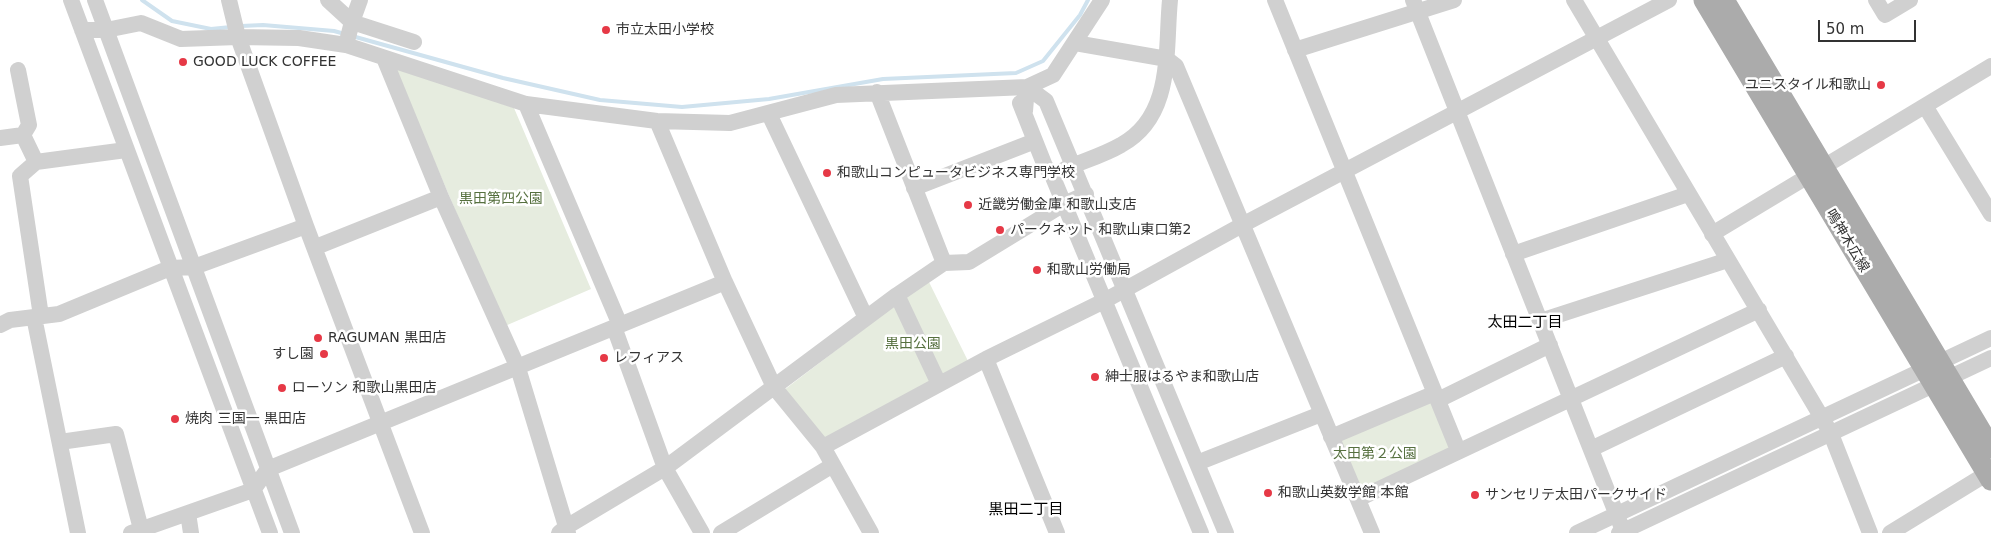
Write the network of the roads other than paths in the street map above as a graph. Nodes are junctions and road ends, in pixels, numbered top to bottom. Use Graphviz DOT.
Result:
graph roads {
  1 [pos="71,0"];
  2 [pos="95,0"];
  3 [pos="229,0"];
  4 [pos="328,0"];
  5 [pos="360,0"];
  6 [pos="1102,0"];
  7 [pos="1170,0"];
  8 [pos="1275,0"];
  9 [pos="1454,0"];
  10 [pos="1574,0"];
  11 [pos="1669,0"];
  12 [pos="1704,0"];
  13 [pos="1724,0"];
  14 [pos="1876,0"];
  15 [pos="1910,0"];
  16 [pos="1415,6"];
  17 [pos="352,22"];
  18 [pos="82,30"];
  19 [pos="106,30"];
  20 [pos="238,37"];
  21 [pos="1598,37"];
  22 [pos="414,42"];
  23 [pos="1075,43"];
  24 [pos="346,45"];
  25 [pos="1295,50"];
  26 [pos="384,58"];
  27 [pos="1167,59"];
  28 [pos="1991,66"];
  29 [pos="18,70"];
  30 [pos="1053,75"];
  31 [pos="1002,87"];
  32 [pos="1027,87"];
  33 [pos="877,92"];
  34 [pos="1046,101"];
  35 [pos="526,104"];
  36 [pos="1925,106"];
  37 [pos="1025,111"];
  38 [pos="1458,112"];
  39 [pos="769,114"];
  40 [pos="657,121"];
  41 [pos="23,135"];
  42 [pos="0,138"];
  43 [pos="1035,142"];
  44 [pos="126,150"];
  45 [pos="36,162"];
  46 [pos="1074,165"];
  47 [pos="1344,171"];
  48 [pos="1815,171"];
  49 [pos="1052,175"];
  50 [pos="914,188"];
  51 [pos="1086,194"];
  52 [pos="1688,194"];
  53 [pos="441,197"];
  54 [pos="1064,204"];
  55 [pos="1988,204"];
  56 [pos="1244,224"];
  57 [pos="306,226"];
  58 [pos="1712,234"];
  59 [pos="316,247"];
  60 [pos="1513,254"];
  61 [pos="1728,260"];
  62 [pos="944,263"];
  63 [pos="194,267"];
  64 [pos="170,268"];
  65 [pos="726,282"];
  66 [pos="1124,290"];
  67 [pos="897,295"];
  68 [pos="1104,301"];
  69 [pos="1759,310"];
  70 [pos="38,317"];
  71 [pos="866,318"];
  72 [pos="1540,321"];
  73 [pos="0,324"];
  74 [pos="617,326"];
  75 [pos="1991,338"];
  76 [pos="1550,345"];
  77 [pos="1786,356"];
  78 [pos="1991,358"];
  79 [pos="986,359"];
  80 [pos="518,368"];
  81 [pos="1936,374"];
  82 [pos="939,384"];
  83 [pos="774,387"];
  84 [pos="1437,397"];
  85 [pos="1572,399"];
  86 [pos="1321,414"];
  87 [pos="1822,418"];
  88 [pos="380,422"];
  89 [pos="1831,434"];
  90 [pos="1331,437"];
  91 [pos="60,442"];
  92 [pos="822,448"];
  93 [pos="1991,448"];
  94 [pos="1458,450"];
  95 [pos="1592,450"];
  96 [pos="1197,463"];
  97 [pos="833,464"];
  98 [pos="665,468"];
  99 [pos="268,469"];
  100 [pos="1990,475"];
  101 [pos="254,490"];
  102 [pos="1358,499"];
  103 [pos="188,512"];
  104 [pos="1616,514"];
  105 [pos="136,531"];
  106 [pos="564,531"];
  107 [pos="1622,532"];
  108 [pos="78,533"];
  109 [pos="190,533"];
  110 [pos="270,533"];
  111 [pos="292,533"];
  112 [pos="422,533"];
  113 [pos="702,533"];
  114 [pos="720,533"];
  115 [pos="871,533"];
  116 [pos="1057,533"];
  117 [pos="1201,533"];
  118 [pos="1226,533"];
  119 [pos="1372,533"];
  120 [pos="1576,533"];
  121 [pos="1870,533"];
  122 [pos="1890,533"];
  1 -- 18 [label="street"];
  2 -- 19 [label="street"];
  3 -- 20 [label="street"];
  4 -- 17 [label="street"];
  5 -- 17 [label="street"];
  6 -- 23 [label="street"];
  7 -- 27 [label="street"];
  8 -- 25 [label="street"];
  9 -- 16 [label="street"];
  10 -- 21 [label="street"];
  11 -- 21 [label="street"];
  12 -- 48 [label="main road, 鳴神木広線"];
  13 -- 48 [label="main road, 鳴神木広線"];
  14 -- 15 [label="street"];
  16 -- 25 [label="street"];
  16 -- 38 [label="street"];
  17 -- 22 [label="street"];
  17 -- 24 [label="street"];
  18 -- 19 [label="street"];
  18 -- 44 [label="street"];
  19 -- 20 [label="street"];
  19 -- 63 [label="street"];
  20 -- 24 [label="street"];
  20 -- 57 [label="street"];
  21 -- 38 [label="street"];
  21 -- 52 [label="street"];
  23 -- 27 [label="street"];
  23 -- 30 [label="street"];
  24 -- 26 [label="street"];
  25 -- 47 [label="street"];
  26 -- 35 [label="street"];
  26 -- 53 [label="street"];
  27 -- 46 [label="street"];
  27 -- 56 [label="street"];
  28 -- 36 [label="street"];
  29 -- 41 [label="street"];
  30 -- 32 [label="street"];
  30 -- 34 [label="street"];
  31 -- 32 [label="street"];
  31 -- 33 [label="street"];
  31 -- 37 [label="street"];
  32 -- 34 [label="street"];
  32 -- 37 [label="street"];
  33 -- 39 [label="street"];
  33 -- 50 [label="street"];
  34 -- 46 [label="street"];
  35 -- 40 [label="street"];
  35 -- 74 [label="street"];
  36 -- 48 [label="street"];
  36 -- 55 [label="street"];
  37 -- 43 [label="street"];
  38 -- 47 [label="street"];
  38 -- 60 [label="street"];
  39 -- 40 [label="street"];
  39 -- 71 [label="street"];
  40 -- 65 [label="street"];
  41 -- 42 [label="street"];
  41 -- 45 [label="street"];
  43 -- 49 [label="street"];
  43 -- 50 [label="street"];
  44 -- 45 [label="street"];
  44 -- 64 [label="street"];
  45 -- 70 [label="street"];
  46 -- 49 [label="street"];
  46 -- 51 [label="street"];
  47 -- 56 [label="street"];
  47 -- 84 [label="street"];
  48 -- 58 [label="street"];
  48 -- 81 [label="main road, 鳴神木広線"];
  49 -- 54 [label="street"];
  50 -- 62 [label="street"];
  51 -- 54 [label="street"];
  51 -- 66 [label="street"];
  52 -- 58 [label="street"];
  52 -- 60 [label="street"];
  53 -- 59 [label="street"];
  53 -- 80 [label="street"];
  54 -- 62 [label="street"];
  54 -- 68 [label="street"];
  56 -- 66 [label="street"];
  56 -- 86 [label="street"];
  57 -- 59 [label="street"];
  57 -- 63 [label="street"];
  58 -- 61 [label="street"];
  59 -- 88 [label="street"];
  60 -- 72 [label="street"];
  61 -- 69 [label="street"];
  61 -- 72 [label="street"];
  62 -- 67 [label="street"];
  63 -- 64 [label="street"];
  63 -- 99 [label="street"];
  64 -- 70 [label="street"];
  64 -- 101 [label="street"];
  65 -- 74 [label="street"];
  65 -- 83 [label="street"];
  66 -- 68 [label="street"];
  66 -- 96 [label="street"];
  67 -- 71 [label="street"];
  67 -- 82 [label="street"];
  68 -- 79 [label="street"];
  68 -- 117 [label="street"];
  69 -- 77 [label="street"];
  69 -- 85 [label="street"];
  70 -- 73 [label="street"];
  70 -- 91 [label="street"];
  71 -- 83 [label="street"];
  72 -- 76 [label="street"];
  74 -- 80 [label="street"];
  74 -- 98 [label="street"];
  75 -- 81 [label="street"];
  76 -- 84 [label="street"];
  76 -- 85 [label="street"];
  77 -- 87 [label="street"];
  77 -- 95 [label="street"];
  78 -- 81 [label="street"];
  79 -- 82 [label="street"];
  79 -- 116 [label="street"];
  80 -- 88 [label="street"];
  80 -- 106 [label="street"];
  81 -- 87 [label="street"];
  81 -- 89 [label="street"];
  81 -- 93 [label="main road, 鳴神木広線"];
  81 -- 100 [label="main road, 鳴神木広線"];
  82 -- 92 [label="street"];
  83 -- 92 [label="street"];
  83 -- 98 [label="street"];
  84 -- 90 [label="street"];
  84 -- 94 [label="street"];
  85 -- 94 [label="street"];
  85 -- 95 [label="street"];
  86 -- 90 [label="street"];
  86 -- 96 [label="street"];
  87 -- 89 [label="street"];
  87 -- 104 [label="street"];
  88 -- 99 [label="street"];
  88 -- 112 [label="street"];
  89 -- 107 [label="street"];
  89 -- 121 [label="street"];
  90 -- 102 [label="street"];
  91 -- 105 [label="street"];
  91 -- 108 [label="street"];
  92 -- 97 [label="street"];
  94 -- 102 [label="street"];
  95 -- 104 [label="street"];
  96 -- 118 [label="street"];
  97 -- 114 [label="street"];
  97 -- 115 [label="street"];
  98 -- 106 [label="street"];
  98 -- 113 [label="street"];
  99 -- 101 [label="street"];
  99 -- 111 [label="street"];
  100 -- 122 [label="street"];
  101 -- 103 [label="street"];
  101 -- 110 [label="street"];
  102 -- 119 [label="street"];
  103 -- 105 [label="street"];
  103 -- 109 [label="street"];
  104 -- 107 [label="street"];
  104 -- 120 [label="street"];
}
